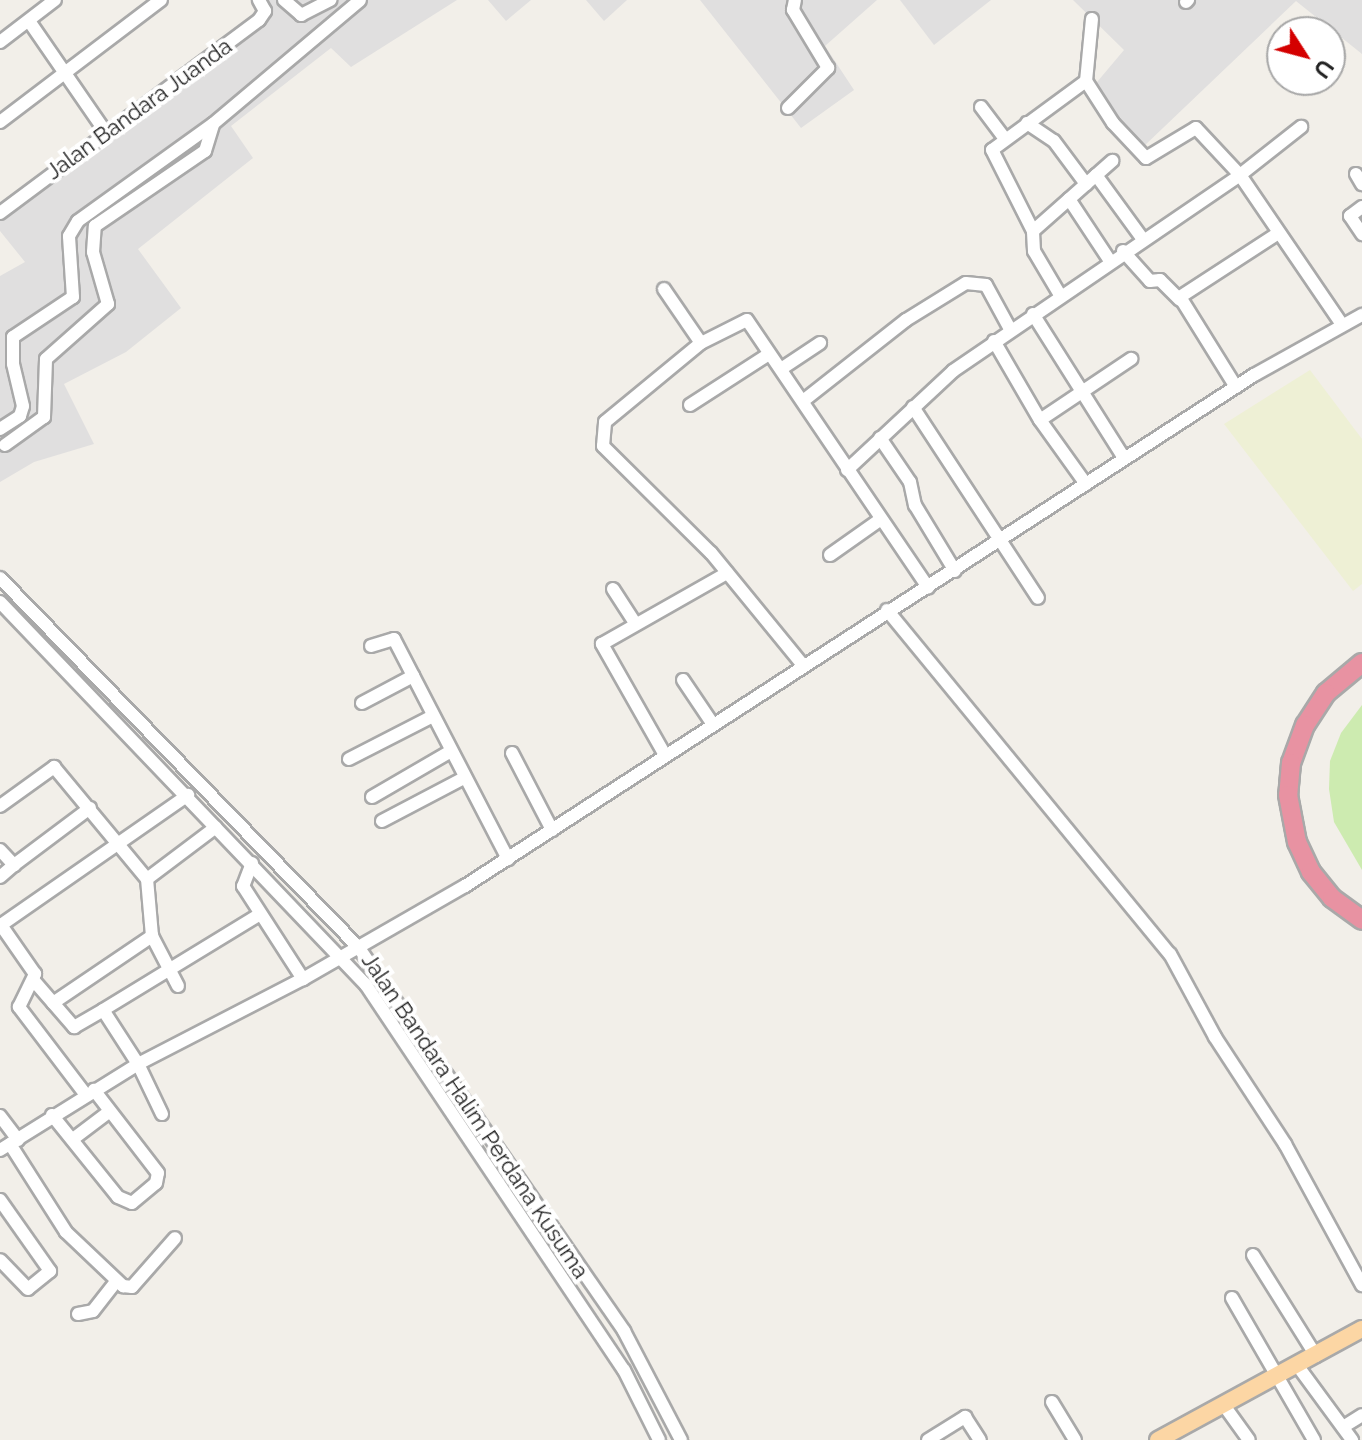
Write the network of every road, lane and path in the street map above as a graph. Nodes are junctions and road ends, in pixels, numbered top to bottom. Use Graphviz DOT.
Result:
graph roads {
  1 [pos="55,0"];
  2 [pos="161,0"];
  3 [pos="259,0"];
  4 [pos="284,0"];
  5 [pos="330,0"];
  6 [pos="360,0"];
  7 [pos="795,0"];
  8 [pos="1092,19"];
  9 [pos="29,21"];
  10 [pos="0,42"];
  11 [pos="65,73"];
  12 [pos="1086,81"];
  13 [pos="981,107"];
  14 [pos="788,108"];
  15 [pos="0,122"];
  16 [pos="1027,123"];
  17 [pos="213,124"];
  18 [pos="1301,127"];
  19 [pos="105,131"];
  20 [pos="1004,137"];
  21 [pos="1112,161"];
  22 [pos="1240,175"];
  23 [pos="1091,179"];
  24 [pos="1069,199"];
  25 [pos="1362,207"];
  26 [pos="0,213"];
  27 [pos="85,213"];
  28 [pos="95,226"];
  29 [pos="1033,231"];
  30 [pos="1277,234"];
  31 [pos="1362,234"];
  32 [pos="1142,238"];
  33 [pos="1123,251"];
  34 [pos="1110,261"];
  35 [pos="664,289"];
  36 [pos="1060,295"];
  37 [pos="73,297"];
  38 [pos="1180,300"];
  39 [pos="91,314"];
  40 [pos="1033,314"];
  41 [pos="1362,315"];
  42 [pos="1341,323"];
  43 [pos="1010,329"];
  44 [pos="994,341"];
  45 [pos="701,343"];
  46 [pos="820,343"];
  47 [pos="769,354"];
  48 [pos="1131,359"];
  49 [pos="781,369"];
  50 [pos="1236,387"];
  51 [pos="1083,389"];
  52 [pos="803,401"];
  53 [pos="690,405"];
  54 [pos="913,407"];
  55 [pos="1040,420"];
  56 [pos="880,438"];
  57 [pos="1,442"];
  58 [pos="1124,458"];
  59 [pos="847,470"];
  60 [pos="1086,484"];
  61 [pos="881,519"];
  62 [pos="1002,540"];
  63 [pos="830,555"];
  64 [pos="955,571"];
  65 [pos="727,573"];
  66 [pos="0,578"];
  67 [pos="928,587"];
  68 [pos="613,589"];
  69 [pos="1038,598"];
  70 [pos="0,602"];
  71 [pos="887,610"];
  72 [pos="635,623"];
  73 [pos="371,646"];
  74 [pos="1362,663"];
  75 [pos="802,664"];
  76 [pos="413,676"];
  77 [pos="683,680"];
  78 [pos="362,703"];
  79 [pos="433,716"];
  80 [pos="712,723"];
  81 [pos="451,751"];
  82 [pos="512,753"];
  83 [pos="665,755"];
  84 [pos="349,759"];
  85 [pos="464,778"];
  86 [pos="199,785"];
  87 [pos="372,797"];
  88 [pos="184,798"];
  89 [pos="0,806"];
  90 [pos="90,808"];
  91 [pos="382,821"];
  92 [pos="216,827"];
  93 [pos="552,830"];
  94 [pos="120,845"];
  95 [pos="0,850"];
  96 [pos="508,859"];
  97 [pos="252,863"];
  98 [pos="14,865"];
  99 [pos="0,877"];
  100 [pos="147,879"];
  101 [pos="260,914"];
  102 [pos="1362,920"];
  103 [pos="152,936"];
  104 [pos="359,948"];
  105 [pos="343,957"];
  106 [pos="168,968"];
  107 [pos="303,979"];
  108 [pos="35,982"];
  109 [pos="178,986"];
  110 [pos="53,1003"];
  111 [pos="103,1010"];
  112 [pos="441,1061"];
  113 [pos="424,1072"];
  114 [pos="142,1073"];
  115 [pos="99,1100"];
  116 [pos="162,1114"];
  117 [pos="0,1116"];
  118 [pos="58,1121"];
  119 [pos="73,1139"];
  120 [pos="9,1145"];
  121 [pos="0,1200"];
  122 [pos="175,1238"];
  123 [pos="1253,1255"];
  124 [pos="0,1260"];
  125 [pos="1360,1278"];
  126 [pos="116,1282"];
  127 [pos="1232,1298"];
  128 [pos="78,1314"];
  129 [pos="1362,1329"];
  130 [pos="1316,1356"];
  131 [pos="1297,1365"];
  132 [pos="1275,1376"];
  133 [pos="1052,1402"];
  134 [pos="1223,1404"];
  135 [pos="1362,1415"];
  136 [pos="1343,1427"];
  137 [pos="659,1440"];
  138 [pos="681,1440"];
  139 [pos="928,1440"];
  140 [pos="980,1440"];
  141 [pos="1075,1440"];
  142 [pos="1158,1440"];
  143 [pos="1249,1440"];
  144 [pos="1314,1440"];
  145 [pos="1352,1440"];
  1 -- 9 [label="street"];
  2 -- 11 [label="street"];
  3 -- 19 [label="street, Jalan Bandara Juanda"];
  4 -- 5 [label="street"];
  6 -- 17 [label="street"];
  7 -- 14 [label="street"];
  8 -- 12 [label="street"];
  9 -- 10 [label="street"];
  9 -- 11 [label="street"];
  11 -- 15 [label="street"];
  11 -- 19 [label="street"];
  12 -- 16 [label="street"];
  12 -- 22 [label="street"];
  13 -- 20 [label="street"];
  16 -- 20 [label="street"];
  16 -- 23 [label="street"];
  17 -- 27 [label="street"];
  17 -- 28 [label="street"];
  18 -- 22 [label="street"];
  19 -- 26 [label="street, Jalan Bandara Juanda"];
  20 -- 29 [label="street"];
  21 -- 23 [label="street"];
  22 -- 30 [label="street"];
  22 -- 32 [label="street"];
  23 -- 24 [label="street"];
  23 -- 32 [label="street"];
  24 -- 29 [label="street"];
  24 -- 34 [label="street"];
  25 -- 31 [label="street"];
  27 -- 28 [label="street"];
  27 -- 37 [label="street"];
  28 -- 39 [label="street"];
  29 -- 36 [label="street"];
  30 -- 38 [label="street"];
  30 -- 42 [label="street"];
  32 -- 33 [label="street"];
  33 -- 34 [label="street"];
  33 -- 38 [label="street"];
  34 -- 36 [label="street"];
  35 -- 45 [label="street"];
  36 -- 40 [label="street"];
  37 -- 39 [label="street"];
  37 -- 57 [label="street"];
  38 -- 50 [label="street"];
  39 -- 57 [label="street"];
  40 -- 43 [label="street"];
  40 -- 51 [label="street"];
  41 -- 42 [label="street"];
  42 -- 50 [label="street"];
  43 -- 44 [label="street"];
  43 -- 52 [label="street"];
  44 -- 54 [label="street"];
  44 -- 55 [label="street"];
  45 -- 47 [label="street"];
  45 -- 65 [label="street"];
  46 -- 49 [label="street"];
  47 -- 49 [label="street"];
  47 -- 53 [label="street"];
  48 -- 51 [label="street"];
  49 -- 52 [label="street"];
  50 -- 58 [label="street"];
  51 -- 55 [label="street"];
  51 -- 58 [label="street"];
  52 -- 59 [label="street"];
  54 -- 56 [label="street"];
  54 -- 62 [label="street"];
  55 -- 60 [label="street"];
  56 -- 59 [label="street"];
  56 -- 64 [label="street"];
  58 -- 60 [label="street"];
  59 -- 61 [label="street"];
  60 -- 62 [label="street"];
  61 -- 63 [label="street"];
  61 -- 67 [label="street"];
  62 -- 64 [label="street"];
  62 -- 69 [label="street"];
  64 -- 67 [label="street"];
  65 -- 72 [label="street"];
  65 -- 75 [label="street"];
  66 -- 86 [label="street, Jalan Bandara Halim Perdana Kusuma"];
  67 -- 71 [label="street"];
  68 -- 72 [label="street"];
  70 -- 88 [label="street, Jalan Bandara Halim Perdana Kusuma"];
  71 -- 75 [label="street"];
  71 -- 125 [label="street"];
  72 -- 83 [label="street"];
  73 -- 76 [label="street"];
  74 -- 102 [label="highway"];
  75 -- 80 [label="street"];
  76 -- 78 [label="street"];
  76 -- 79 [label="street"];
  77 -- 80 [label="street"];
  79 -- 81 [label="street"];
  79 -- 84 [label="street"];
  80 -- 83 [label="street"];
  81 -- 85 [label="street"];
  81 -- 87 [label="street"];
  82 -- 93 [label="street"];
  83 -- 93 [label="street"];
  85 -- 91 [label="street"];
  85 -- 96 [label="street"];
  86 -- 88 [label="street"];
  86 -- 104 [label="street, Jalan Bandara Halim Perdana Kusuma"];
  88 -- 92 [label="street, Jalan Bandara Halim Perdana Kusuma"];
  88 -- 94 [label="street"];
  89 -- 90 [label="street"];
  90 -- 94 [label="street"];
  90 -- 98 [label="street"];
  92 -- 97 [label="street, Jalan Bandara Halim Perdana Kusuma"];
  92 -- 100 [label="street"];
  93 -- 96 [label="street"];
  94 -- 100 [label="street"];
  94 -- 108 [label="street"];
  95 -- 98 [label="street"];
  96 -- 104 [label="street"];
  97 -- 101 [label="street"];
  97 -- 105 [label="street, Jalan Bandara Halim Perdana Kusuma"];
  98 -- 99 [label="street"];
  100 -- 103 [label="street"];
  101 -- 106 [label="street"];
  101 -- 107 [label="street"];
  103 -- 106 [label="street"];
  103 -- 110 [label="street"];
  104 -- 105 [label="street"];
  104 -- 112 [label="street, Jalan Bandara Halim Perdana Kusuma"];
  105 -- 107 [label="street"];
  105 -- 113 [label="street, Jalan Bandara Halim Perdana Kusuma"];
  106 -- 109 [label="street"];
  106 -- 111 [label="street"];
  107 -- 114 [label="street"];
  108 -- 110 [label="street"];
  108 -- 115 [label="street"];
  110 -- 111 [label="street"];
  111 -- 114 [label="street"];
  112 -- 113 [label="street"];
  112 -- 138 [label="street, Jalan Bandara Halim Perdana Kusuma"];
  113 -- 137 [label="street, Jalan Bandara Halim Perdana Kusuma"];
  114 -- 115 [label="street"];
  114 -- 116 [label="street"];
  115 -- 118 [label="street"];
  115 -- 119 [label="street"];
  115 -- 119 [label="street"];
  117 -- 120 [label="street"];
  118 -- 119 [label="street"];
  118 -- 120 [label="street"];
  120 -- 126 [label="street"];
  121 -- 124 [label="street"];
  122 -- 126 [label="street"];
  123 -- 130 [label="street"];
  126 -- 128 [label="street"];
  127 -- 132 [label="street"];
  129 -- 130 [label="main road"];
  130 -- 131 [label="main road"];
  131 -- 132 [label="main road"];
  131 -- 136 [label="street"];
  132 -- 134 [label="main road"];
  132 -- 144 [label="street"];
  133 -- 141 [label="street"];
  134 -- 142 [label="main road"];
  134 -- 143 [label="street"];
  135 -- 136 [label="street"];
  136 -- 145 [label="street"];
  139 -- 140 [label="street"];
}
